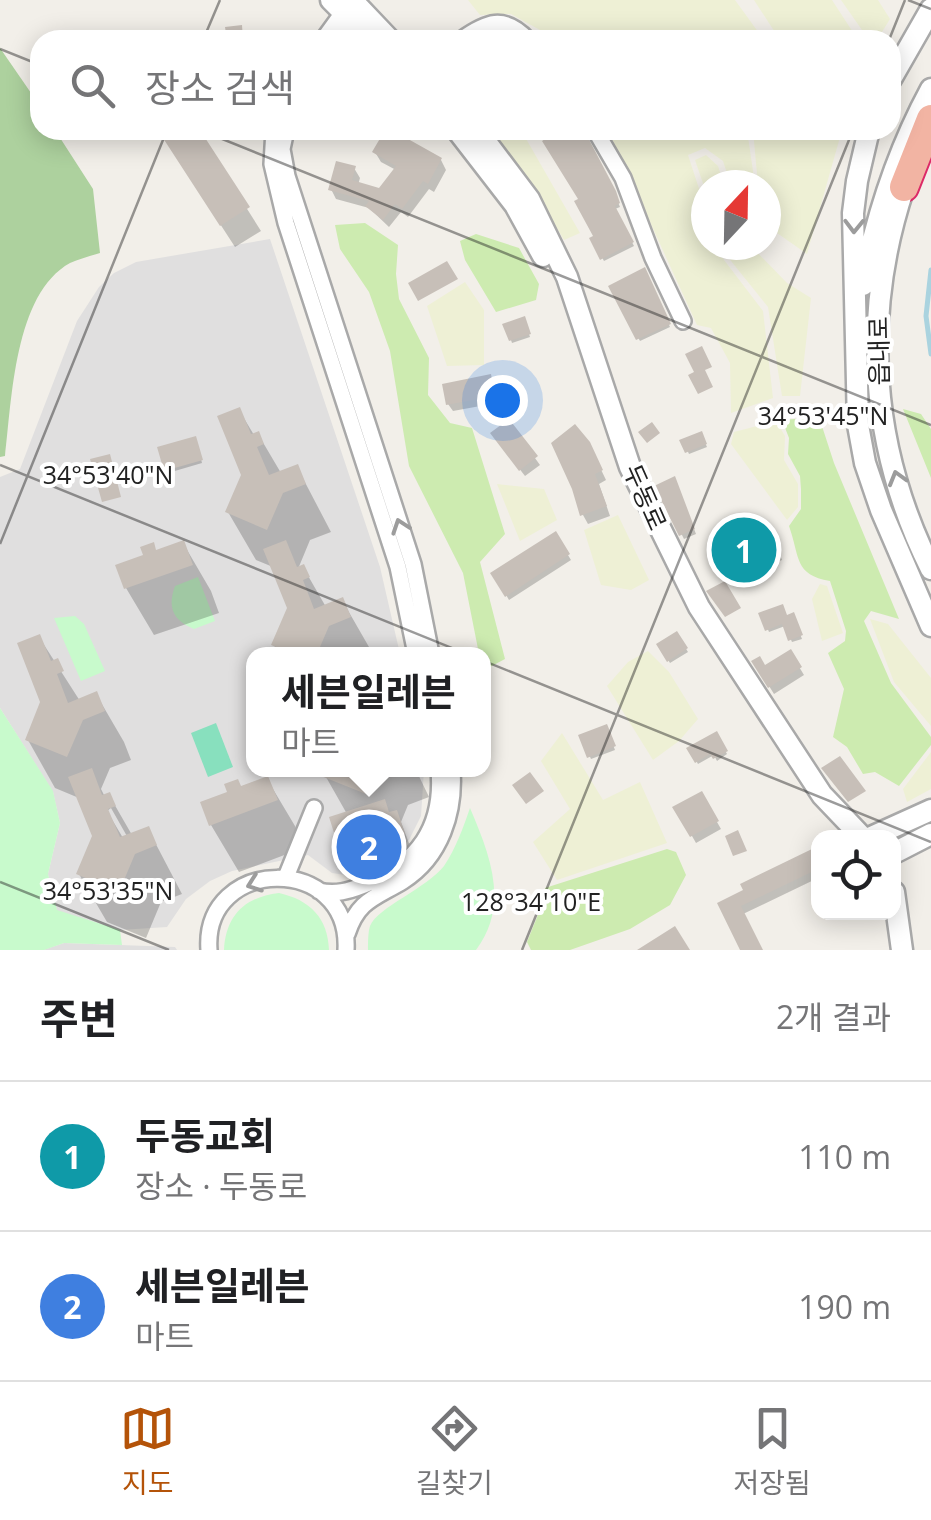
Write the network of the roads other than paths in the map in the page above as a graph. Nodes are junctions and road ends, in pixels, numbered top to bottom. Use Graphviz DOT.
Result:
graph roads {
  1 [pos="349,7"];
  2 [pos="931,10"];
  3 [pos="331,30"];
  4 [pos="364,30"];
  5 [pos="378,30"];
  6 [pos="476,30"];
  7 [pos="514,30"];
  8 [pos="901,62"];
  9 [pos="931,90"];
  10 [pos="931,120"];
  11 [pos="931,132"];
  12 [pos="273,140"];
  13 [pos="284,140"];
  14 [pos="465,140"];
  15 [pos="484,140"];
  16 [pos="601,140"];
  17 [pos="866,140"];
  18 [pos="904,187"];
  19 [pos="684,321"];
  20 [pos="858,326"];
  21 [pos="931,570"];
  22 [pos="931,626"];
  23 [pos="415,647"];
  24 [pos="430,647"];
  25 [pos="440,777"];
  26 [pos="452,777"];
  27 [pos="314,808"];
  28 [pos="931,810"];
  29 [pos="858,830"];
  30 [pos="858,830"];
  31 [pos="874,830"];
  32 [pos="931,834"];
  33 [pos="901,852"];
  34 [pos="286,878"];
  35 [pos="319,891"];
  36 [pos="893,920"];
  37 [pos="346,944"];
  38 [pos="210,950"];
  39 [pos="902,950"];
  1 -- 3 [label="street"];
  1 -- 4 [label="street"];
  1 -- 5 [label="street"];
  2 -- 8 [label="street"];
  6 -- 7 [label="street"];
  9 -- 20 [label="street"];
  10 -- 18 [label="highway"];
  11 -- 18 [label="highway"];
  12 -- 23 [label="street"];
  24 -- 13 [label="street, one-way"];
  14 -- 29 [label="street, 두동로"];
  15 -- 30 [label="street, 두동로"];
  16 -- 19 [label="street"];
  17 -- 20 [label="street, one-way"];
  21 -- 18 [label="street, 읍내로, one-way"];
  20 -- 22 [label="street, 읍내로"];
  25 -- 35 [label="street"];
  26 -- 37 [label="street"];
  27 -- 34 [label="street"];
  28 -- 31 [label="street"];
  32 -- 33 [label="street"];
  34 -- 35 [label="street"];
  34 -- 38 [label="street, one-way"];
  35 -- 37 [label="street"];
  36 -- 39 [label="street"];
}
